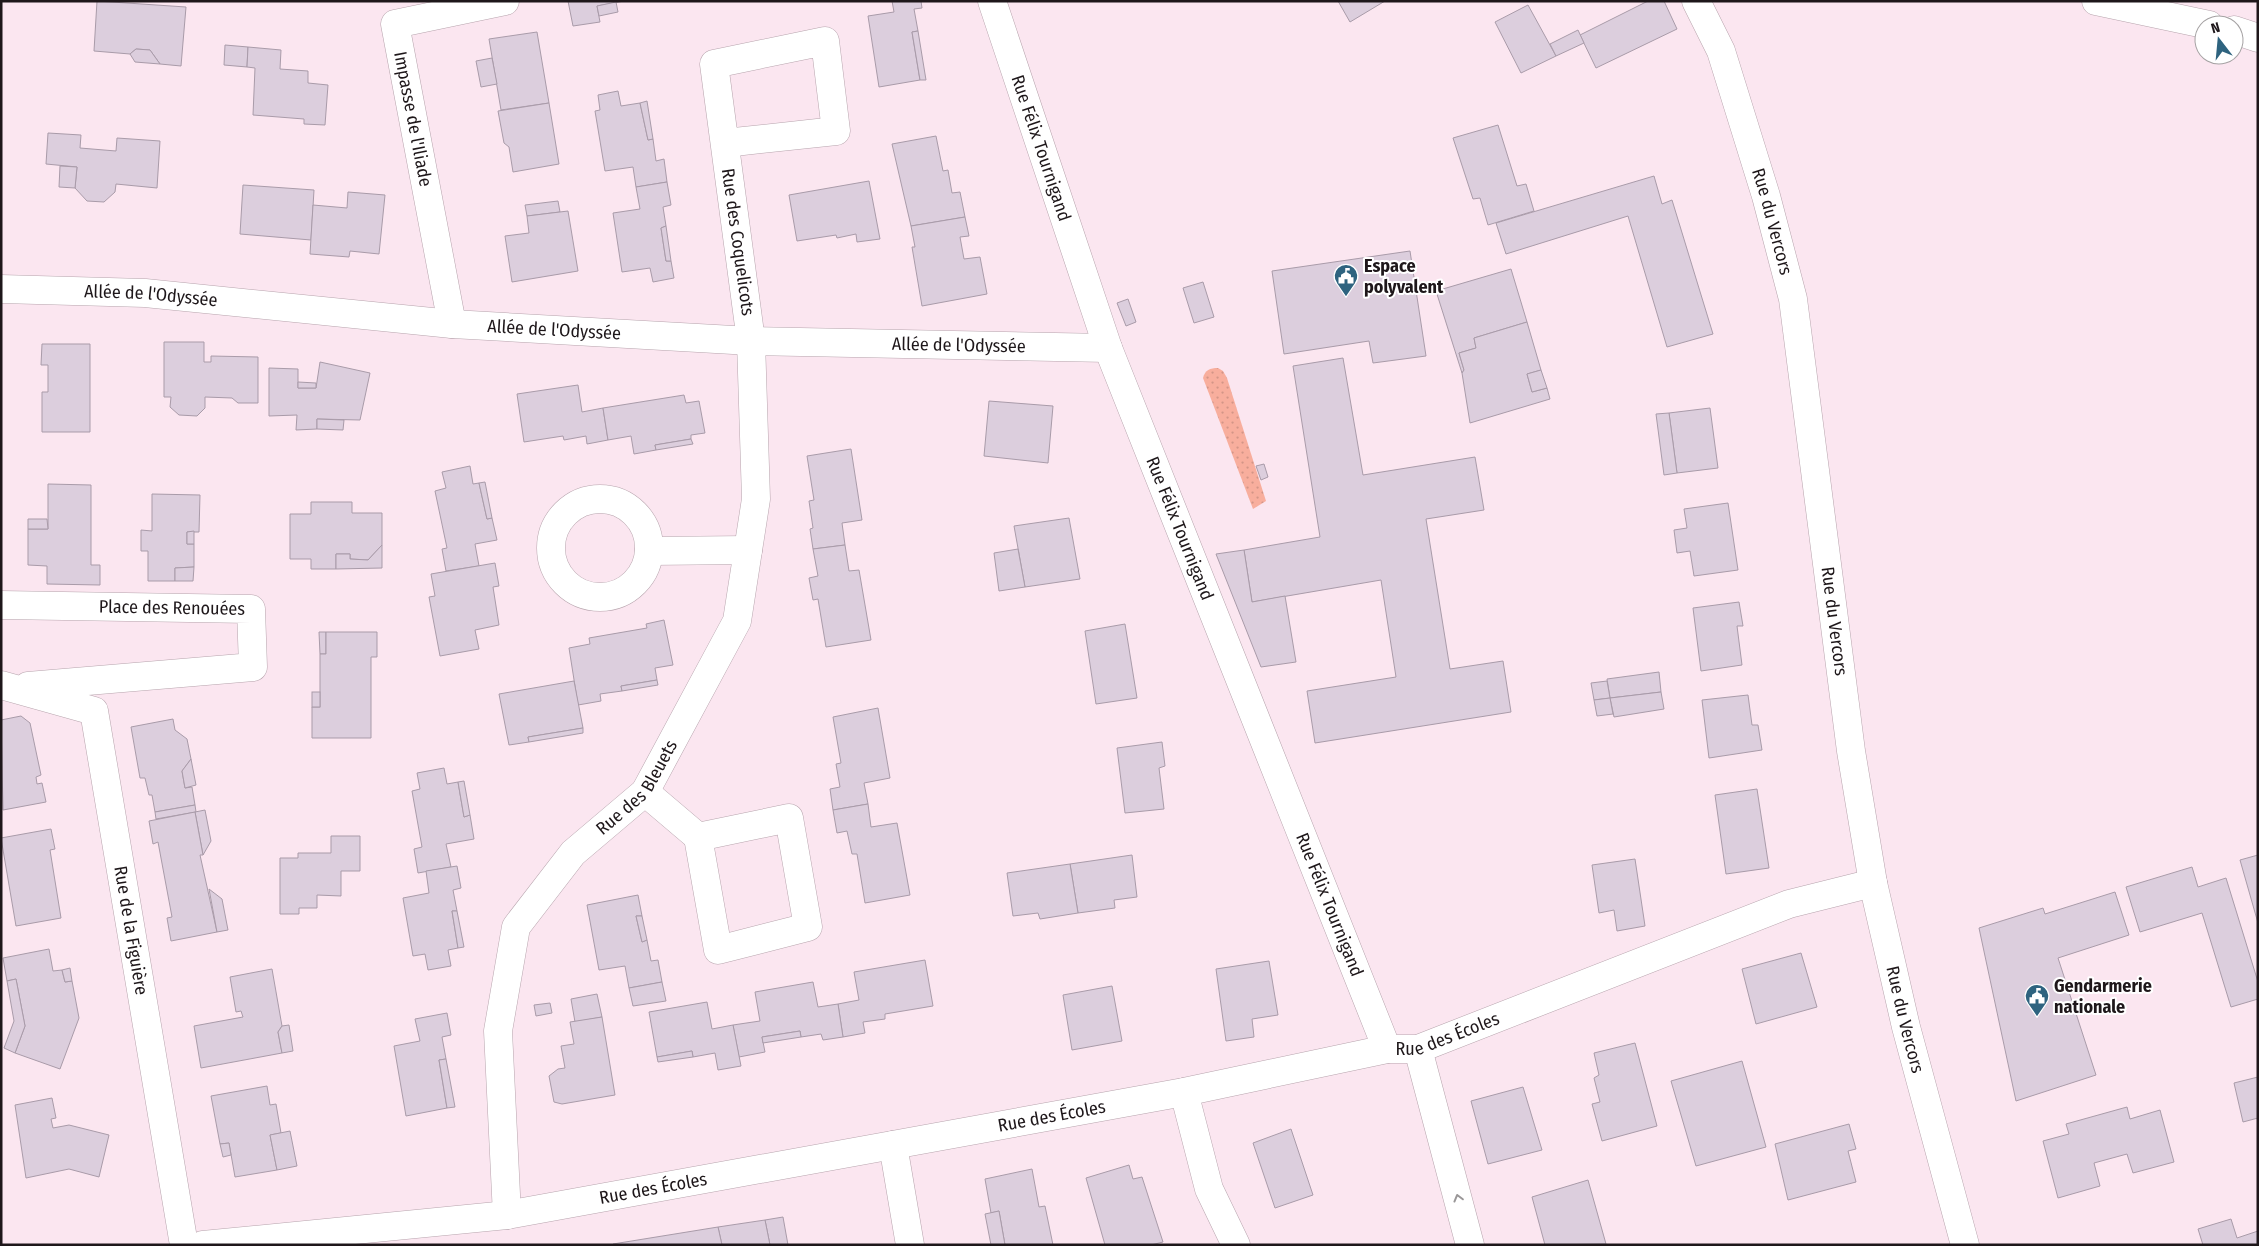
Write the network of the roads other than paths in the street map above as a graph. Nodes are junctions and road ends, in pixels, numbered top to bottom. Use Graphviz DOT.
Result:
graph roads {
  1 [pos="505,1"];
  2 [pos="992,1"];
  3 [pos="1696,1"];
  4 [pos="2096,1"];
  5 [pos="2194,22"];
  6 [pos="2244,33"];
  7 [pos="2258,38"];
  8 [pos="725,143"];
  9 [pos="1,289"];
  10 [pos="452,324"];
  11 [pos="751,342"];
  12 [pos="1108,348"];
  13 [pos="748,550"];
  14 [pos="650,551"];
  15 [pos="1,605"];
  16 [pos="6,687"];
  17 [pos="644,792"];
  18 [pos="698,838"];
  19 [pos="1873,883"];
  20 [pos="1387,1049"];
  21 [pos="1418,1049"];
  22 [pos="1184,1092"];
  23 [pos="893,1145"];
  24 [pos="507,1215"];
  25 [pos="184,1245"];
  26 [pos="203,1245"];
  27 [pos="910,1245"];
  28 [pos="1236,1245"];
  29 [pos="1470,1245"];
  30 [pos="1965,1245"];
  1 -- 10 [label="street, Impasse de l'Iliade"];
  2 -- 12 [label="street, Rue Félix Tournigand"];
  3 -- 19 [label="street, Rue du Vercors"];
  4 -- 5 [label="street"];
  6 -- 7 [label="street"];
  8 -- 8 [label="street, Rue des Coquelicots"];
  8 -- 11 [label="street, Rue des Coquelicots"];
  9 -- 10 [label="street, Allée de l'Odyssée"];
  10 -- 11 [label="street, Allée de l'Odyssée"];
  11 -- 12 [label="street, Allée de l'Odyssée"];
  11 -- 13 [label="street, Rue des Bleuets"];
  12 -- 20 [label="street, Rue Félix Tournigand"];
  13 -- 14 [label="street"];
  13 -- 17 [label="street, Rue des Bleuets"];
  15 -- 16 [label="street, Place des Renouées"];
  16 -- 25 [label="street, Rue de la Figuière"];
  17 -- 18 [label="street"];
  17 -- 24 [label="street, Rue des Bleuets"];
  18 -- 18 [label="street"];
  19 -- 21 [label="street, Rue des Écoles"];
  19 -- 30 [label="street, Rue du Vercors"];
  20 -- 21 [label="street, Rue des Écoles"];
  20 -- 22 [label="street, Rue des Écoles"];
  29 -- 21 [label="street, one-way"];
  22 -- 23 [label="street, Rue des Écoles"];
  22 -- 28 [label="street"];
  23 -- 24 [label="street, Rue des Écoles"];
  23 -- 27 [label="street"];
  24 -- 26 [label="street, Rue des Écoles"];
}
